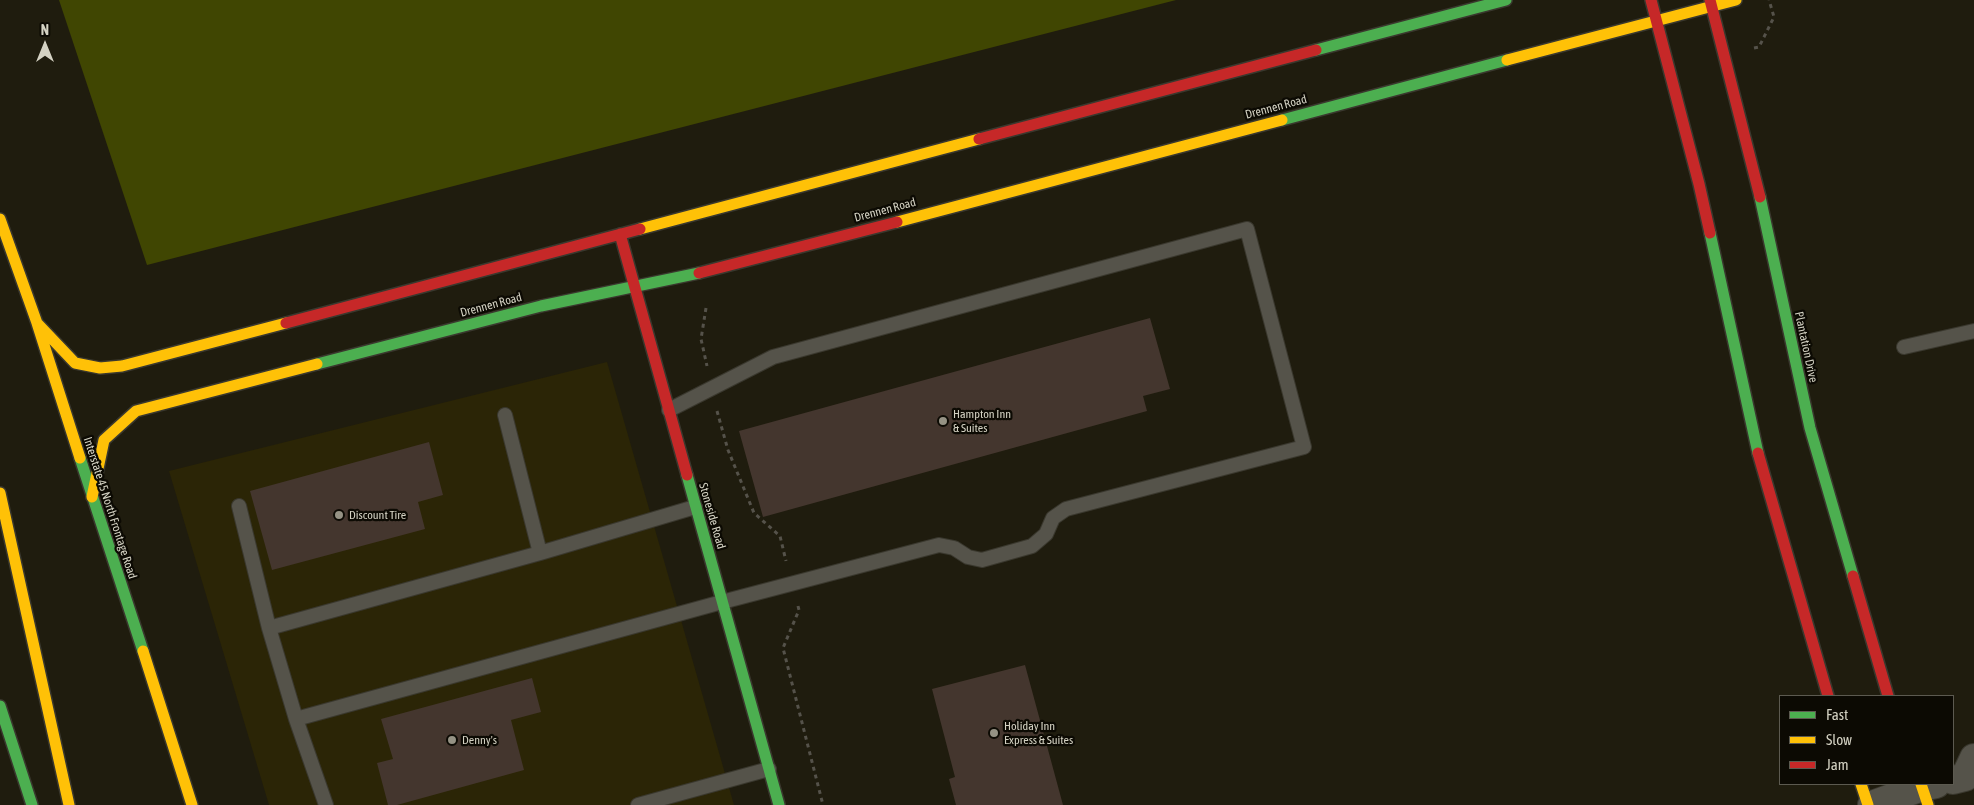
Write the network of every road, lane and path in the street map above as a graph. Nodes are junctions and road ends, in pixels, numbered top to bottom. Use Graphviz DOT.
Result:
graph roads {
  1 [pos="1506,0"];
  2 [pos="1651,0"];
  3 [pos="1736,0"];
  4 [pos="1770,0"];
  5 [pos="1710,3"];
  6 [pos="1774,17"];
  7 [pos="1657,21"];
  8 [pos="0,219"];
  9 [pos="620,234"];
  10 [pos="634,286"];
  11 [pos="706,308"];
  12 [pos="37,324"];
  13 [pos="1974,331"];
  14 [pos="1904,348"];
  15 [pos="712,390"];
  16 [pos="669,410"];
  17 [pos="505,415"];
  18 [pos="0,493"];
  19 [pos="92,497"];
  20 [pos="238,506"];
  21 [pos="695,507"];
  22 [pos="540,553"];
  23 [pos="792,583"];
  24 [pos="722,602"];
  25 [pos="269,628"];
  26 [pos="1828,695"];
  27 [pos="1888,695"];
  28 [pos="0,706"];
  29 [pos="296,719"];
  30 [pos="769,769"];
  31 [pos="1860,785"];
  32 [pos="1927,790"];
  33 [pos="32,805"];
  34 [pos="69,805"];
  35 [pos="192,805"];
  36 [pos="326,805"];
  37 [pos="638,805"];
  38 [pos="779,805"];
  39 [pos="823,805"];
  40 [pos="1870,805"];
  1 -- 9 [label="main road"];
  2 -- 7 [label="main road"];
  3 -- 5 [label="main road, Drennen Road"];
  4 -- 6 [label="path"];
  5 -- 7 [label="main road, Drennen Road"];
  5 -- 27 [label="main road, Plantation Drive"];
  7 -- 10 [label="main road, Drennen Road"];
  7 -- 26 [label="main road"];
  8 -- 12 [label="main road, Interstate 45 North Frontage Road"];
  9 -- 10 [label="main road, Stoneside Road"];
  9 -- 12 [label="main road"];
  10 -- 16 [label="main road, Stoneside Road"];
  10 -- 19 [label="main road, Drennen Road"];
  11 -- 15 [label="path"];
  12 -- 19 [label="main road, Interstate 45 North Frontage Road"];
  13 -- 14 [label="lane"];
  15 -- 16 [label="lane"];
  15 -- 23 [label="path"];
  15 -- 23 [label="lane"];
  16 -- 21 [label="main road, Stoneside Road"];
  17 -- 22 [label="lane"];
  18 -- 34 [label="main road"];
  19 -- 35 [label="main road, Interstate 45 North Frontage Road"];
  20 -- 25 [label="lane"];
  21 -- 22 [label="lane"];
  21 -- 24 [label="main road, Stoneside Road"];
  22 -- 25 [label="lane"];
  23 -- 24 [label="lane"];
  23 -- 39 [label="path"];
  24 -- 29 [label="lane"];
  24 -- 30 [label="main road, Stoneside Road"];
  25 -- 29 [label="lane"];
  28 -- 33 [label="main road"];
  29 -- 36 [label="lane"];
  30 -- 37 [label="lane"];
  30 -- 38 [label="main road, Stoneside Road"];
  31 -- 40 [label="main road"];
  32 -- 40 [label="street"];
}
